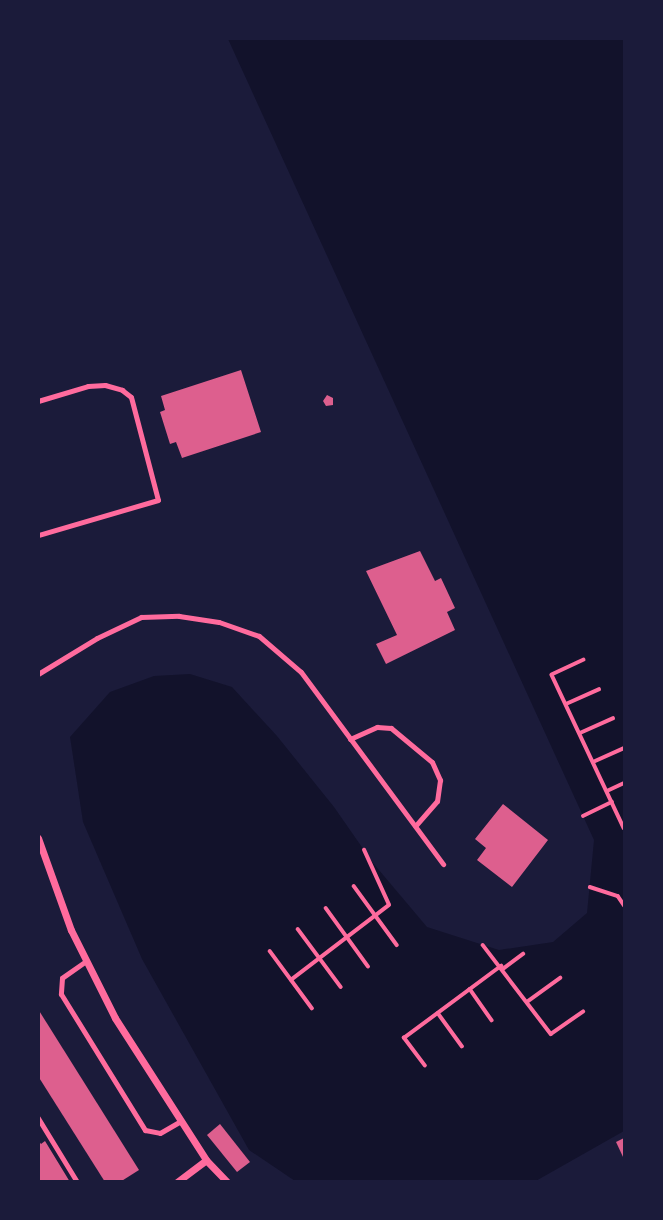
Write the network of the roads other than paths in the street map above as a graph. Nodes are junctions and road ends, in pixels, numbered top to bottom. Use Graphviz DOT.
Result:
graph roads {
  1 [pos="38,401"];
  2 [pos="38,535"];
  3 [pos="38,674"];
  4 [pos="350,739"];
  5 [pos="415,826"];
  6 [pos="38,838"];
  7 [pos="443,864"];
  8 [pos="86,961"];
  9 [pos="38,1118"];
  10 [pos="181,1121"];
  11 [pos="206,1160"];
  12 [pos="77,1181"];
  13 [pos="177,1181"];
  14 [pos="227,1181"];
  1 -- 2 [label="lane"];
  3 -- 4 [label="lane"];
  4 -- 5 [label="lane"];
  4 -- 5 [label="lane"];
  5 -- 7 [label="lane"];
  6 -- 8 [label="street"];
  8 -- 10 [label="street"];
  8 -- 10 [label="lane"];
  9 -- 12 [label="lane"];
  10 -- 11 [label="street"];
  11 -- 13 [label="street"];
  11 -- 14 [label="street"];
}
